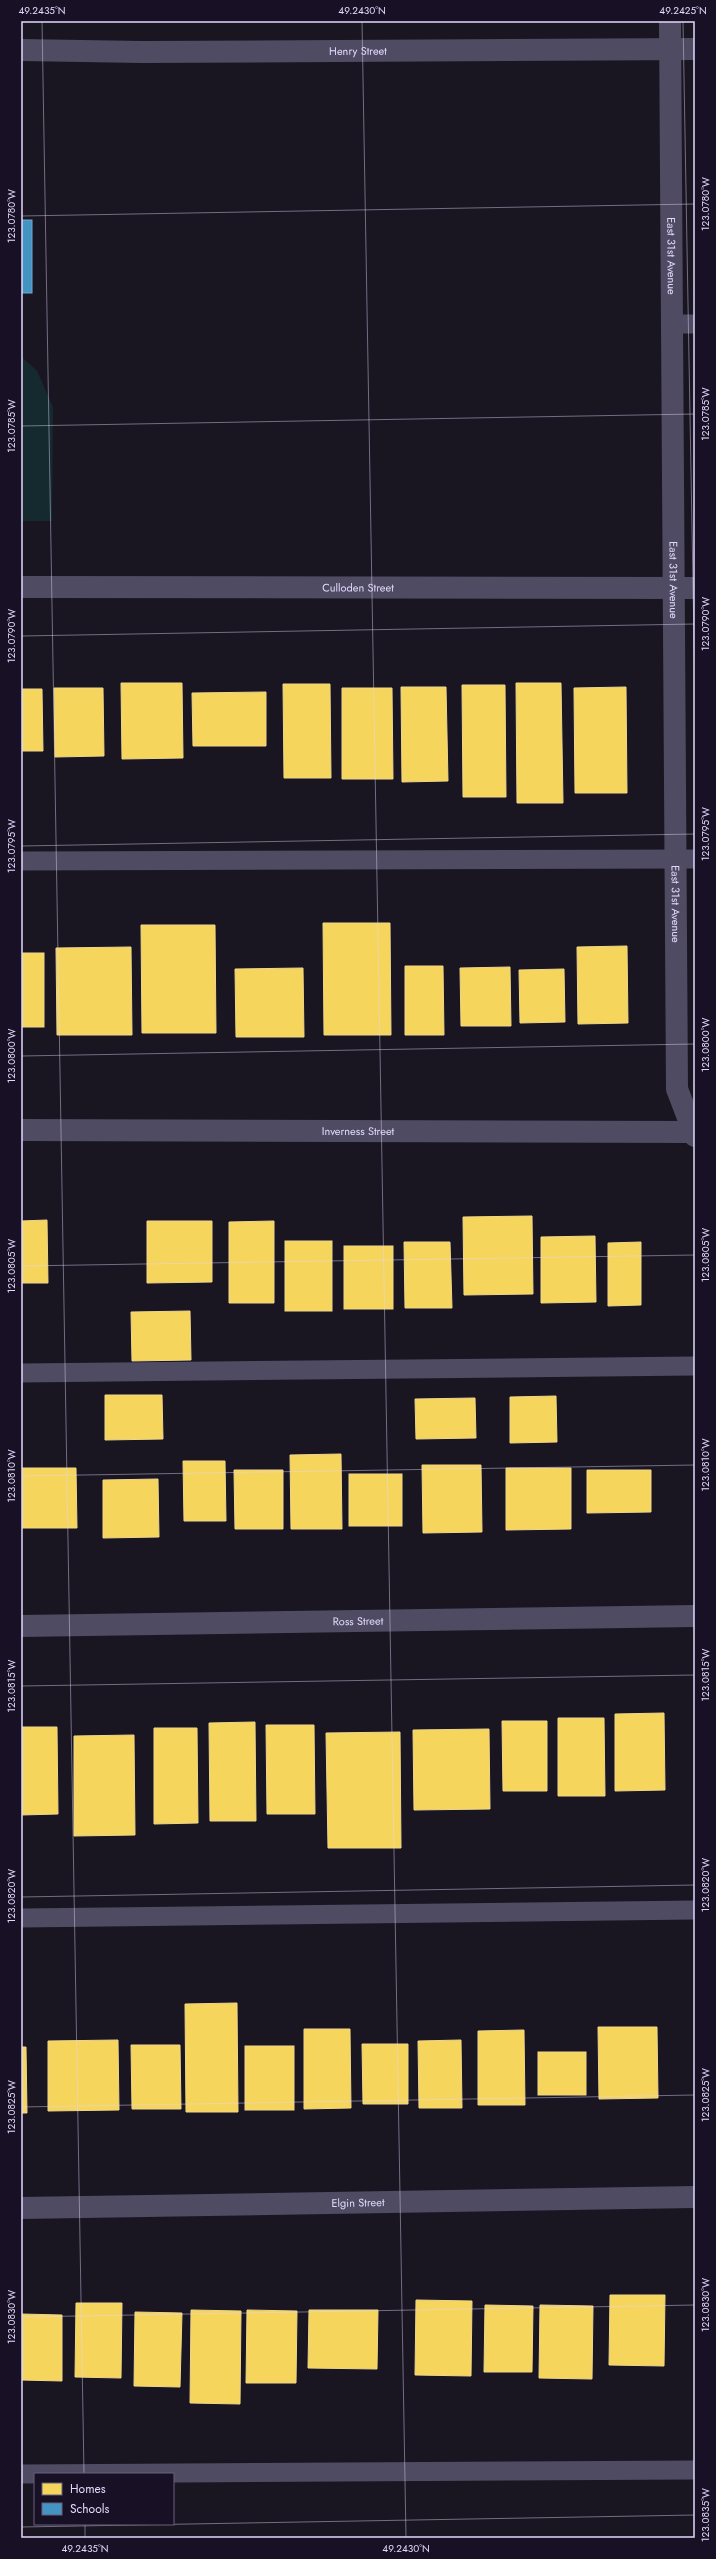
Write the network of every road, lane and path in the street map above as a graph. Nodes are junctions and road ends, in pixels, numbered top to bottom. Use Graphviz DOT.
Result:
graph roads {
  1 [pos="670,21"];
  2 [pos="670,49"];
  3 [pos="695,49"];
  4 [pos="21,50"];
  5 [pos="672,324"];
  6 [pos="695,324"];
  7 [pos="21,587"];
  8 [pos="684,589"];
  9 [pos="686,859"];
  10 [pos="21,861"];
  11 [pos="21,1130"];
  12 [pos="695,1133"];
  13 [pos="695,1366"];
  14 [pos="21,1373"];
  15 [pos="695,1616"];
  16 [pos="21,1626"];
  17 [pos="695,1910"];
  18 [pos="21,1918"];
  19 [pos="695,2197"];
  20 [pos="21,2208"];
  21 [pos="695,2470"];
  22 [pos="174,2473"];
  23 [pos="21,2474"];
  24 [pos="34,2474"];
  1 -- 2 [label="street, East 31st Avenue"];
  2 -- 3 [label="street, Henry Street"];
  2 -- 4 [label="street, Henry Street"];
  2 -- 5 [label="street, East 31st Avenue"];
  5 -- 6 [label="lane"];
  5 -- 8 [label="street, East 31st Avenue"];
  7 -- 8 [label="street, Culloden Street"];
  8 -- 9 [label="street, East 31st Avenue"];
  9 -- 10 [label="lane"];
  9 -- 12 [label="street, East 31st Avenue"];
  11 -- 12 [label="street, Inverness Street"];
  13 -- 14 [label="lane"];
  15 -- 16 [label="street, Ross Street"];
  17 -- 18 [label="lane"];
  19 -- 20 [label="street, Elgin Street"];
  21 -- 22 [label="lane"];
  23 -- 24 [label="lane"];
}
